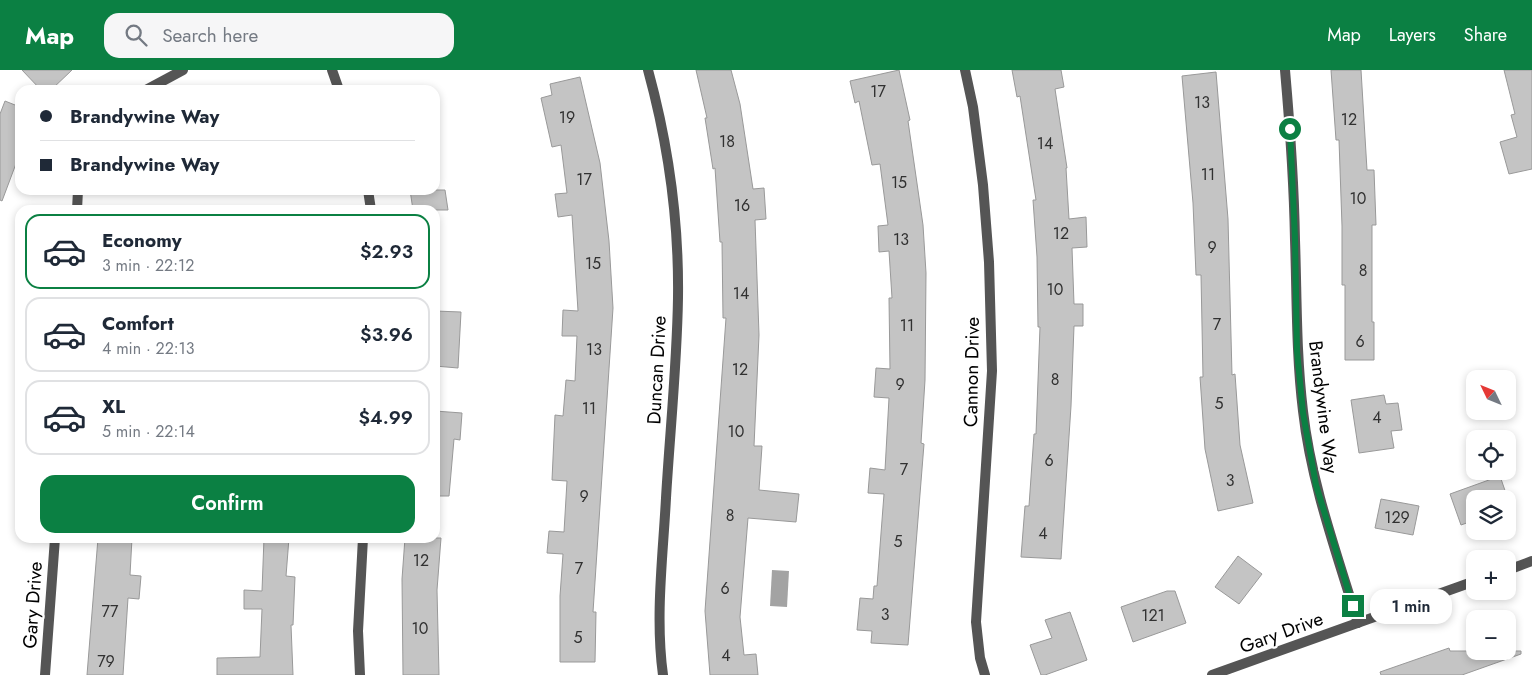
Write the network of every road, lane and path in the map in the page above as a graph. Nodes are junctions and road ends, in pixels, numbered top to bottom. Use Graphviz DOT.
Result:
graph roads {
  1 [pos="183,70"];
  2 [pos="332,70"];
  3 [pos="648,70"];
  4 [pos="965,70"];
  5 [pos="1285,70"];
  6 [pos="155,85"];
  7 [pos="337,85"];
  8 [pos="55,543"];
  9 [pos="363,543"];
  10 [pos="1532,561"];
  11 [pos="1516,567"];
  12 [pos="1466,584"];
  13 [pos="1358,623"];
  14 [pos="45,675"];
  15 [pos="360,675"];
  16 [pos="663,675"];
  17 [pos="985,675"];
  18 [pos="1212,675"];
  1 -- 6 [label="street"];
  2 -- 7 [label="street"];
  3 -- 16 [label="street, Duncan Drive"];
  4 -- 17 [label="street, Cannon Drive"];
  5 -- 13 [label="street, Brandywine Way"];
  8 -- 14 [label="street, Gary Drive"];
  9 -- 15 [label="street"];
  10 -- 11 [label="street"];
  12 -- 13 [label="street, Gary Drive"];
  13 -- 18 [label="street, Gary Drive"];
}
